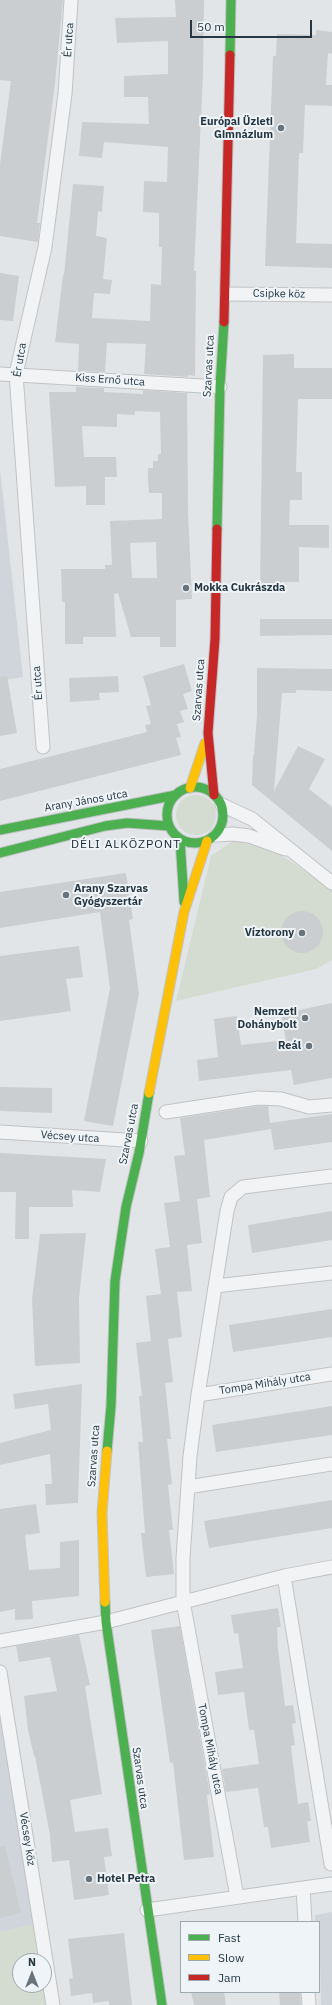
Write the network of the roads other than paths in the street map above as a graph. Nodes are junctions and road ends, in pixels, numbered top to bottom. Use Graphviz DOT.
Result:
graph roads {
  1 [pos="71,0"];
  2 [pos="231,0"];
  3 [pos="226,294"];
  4 [pos="332,295"];
  5 [pos="0,374"];
  6 [pos="16,374"];
  7 [pos="220,387"];
  8 [pos="208,733"];
  9 [pos="43,747"];
  10 [pos="190,788"];
  11 [pos="176,795"];
  12 [pos="218,800"];
  13 [pos="170,826"];
  14 [pos="0,830"];
  15 [pos="212,838"];
  16 [pos="180,839"];
  17 [pos="0,853"];
  18 [pos="294,854"];
  19 [pos="332,883"];
  20 [pos="184,912"];
  21 [pos="332,1105"];
  22 [pos="166,1112"];
  23 [pos="0,1132"];
  24 [pos="141,1141"];
  25 [pos="332,1176"];
  26 [pos="332,1273"];
  27 [pos="215,1286"];
  28 [pos="332,1374"];
  29 [pos="198,1395"];
  30 [pos="332,1464"];
  31 [pos="188,1487"];
  32 [pos="332,1567"];
  33 [pos="284,1576"];
  34 [pos="183,1601"];
  35 [pos="106,1622"];
  36 [pos="0,1641"];
  37 [pos="0,1672"];
  38 [pos="331,1864"];
  39 [pos="332,1884"];
  40 [pos="303,1888"];
  41 [pos="237,1897"];
  42 [pos="147,1910"];
  43 [pos="305,1921"];
  44 [pos="308,1993"];
  45 [pos="53,2005"];
  46 [pos="162,2005"];
  47 [pos="309,2005"];
  1 -- 6 [label="street, Ér utca"];
  2 -- 3 [label="street, Szarvas utca"];
  3 -- 4 [label="street, Csipke köz"];
  3 -- 7 [label="street, Szarvas utca"];
  5 -- 6 [label="street, Kiss Ernő utca"];
  6 -- 7 [label="street, Kiss Ernő utca"];
  6 -- 9 [label="street, Ér utca"];
  7 -- 8 [label="street, Szarvas utca"];
  8 -- 10 [label="street, Szarvas utca"];
  8 -- 12 [label="street, Szarvas utca"];
  10 -- 11 [label="street"];
  10 -- 12 [label="street"];
  11 -- 13 [label="street"];
  11 -- 14 [label="street, Arany János utca"];
  12 -- 15 [label="street"];
  12 -- 18 [label="street"];
  13 -- 16 [label="street"];
  13 -- 17 [label="street"];
  15 -- 16 [label="street"];
  15 -- 18 [label="street"];
  15 -- 20 [label="street, Szarvas utca"];
  16 -- 20 [label="street, Szarvas utca"];
  18 -- 19 [label="street"];
  20 -- 24 [label="street, Szarvas utca"];
  21 -- 22 [label="street"];
  23 -- 24 [label="street, Vécsey utca"];
  24 -- 35 [label="street, Szarvas utca"];
  25 -- 27 [label="street, Tompa Mihály utca"];
  26 -- 27 [label="street"];
  27 -- 29 [label="street, Tompa Mihály utca"];
  28 -- 29 [label="street, Tompa Mihály utca"];
  29 -- 31 [label="street, Tompa Mihály utca"];
  30 -- 31 [label="street"];
  31 -- 34 [label="street, Tompa Mihály utca"];
  32 -- 33 [label="street"];
  33 -- 34 [label="street"];
  33 -- 38 [label="street"];
  34 -- 35 [label="street"];
  34 -- 41 [label="street, Tompa Mihály utca"];
  35 -- 36 [label="street"];
  35 -- 42 [label="street, Szarvas utca"];
  37 -- 45 [label="street, Vécsey köz"];
  39 -- 40 [label="street"];
  40 -- 41 [label="street"];
  40 -- 43 [label="street"];
  41 -- 42 [label="street"];
  42 -- 46 [label="street, Szarvas utca"];
  44 -- 47 [label="street"];
}
